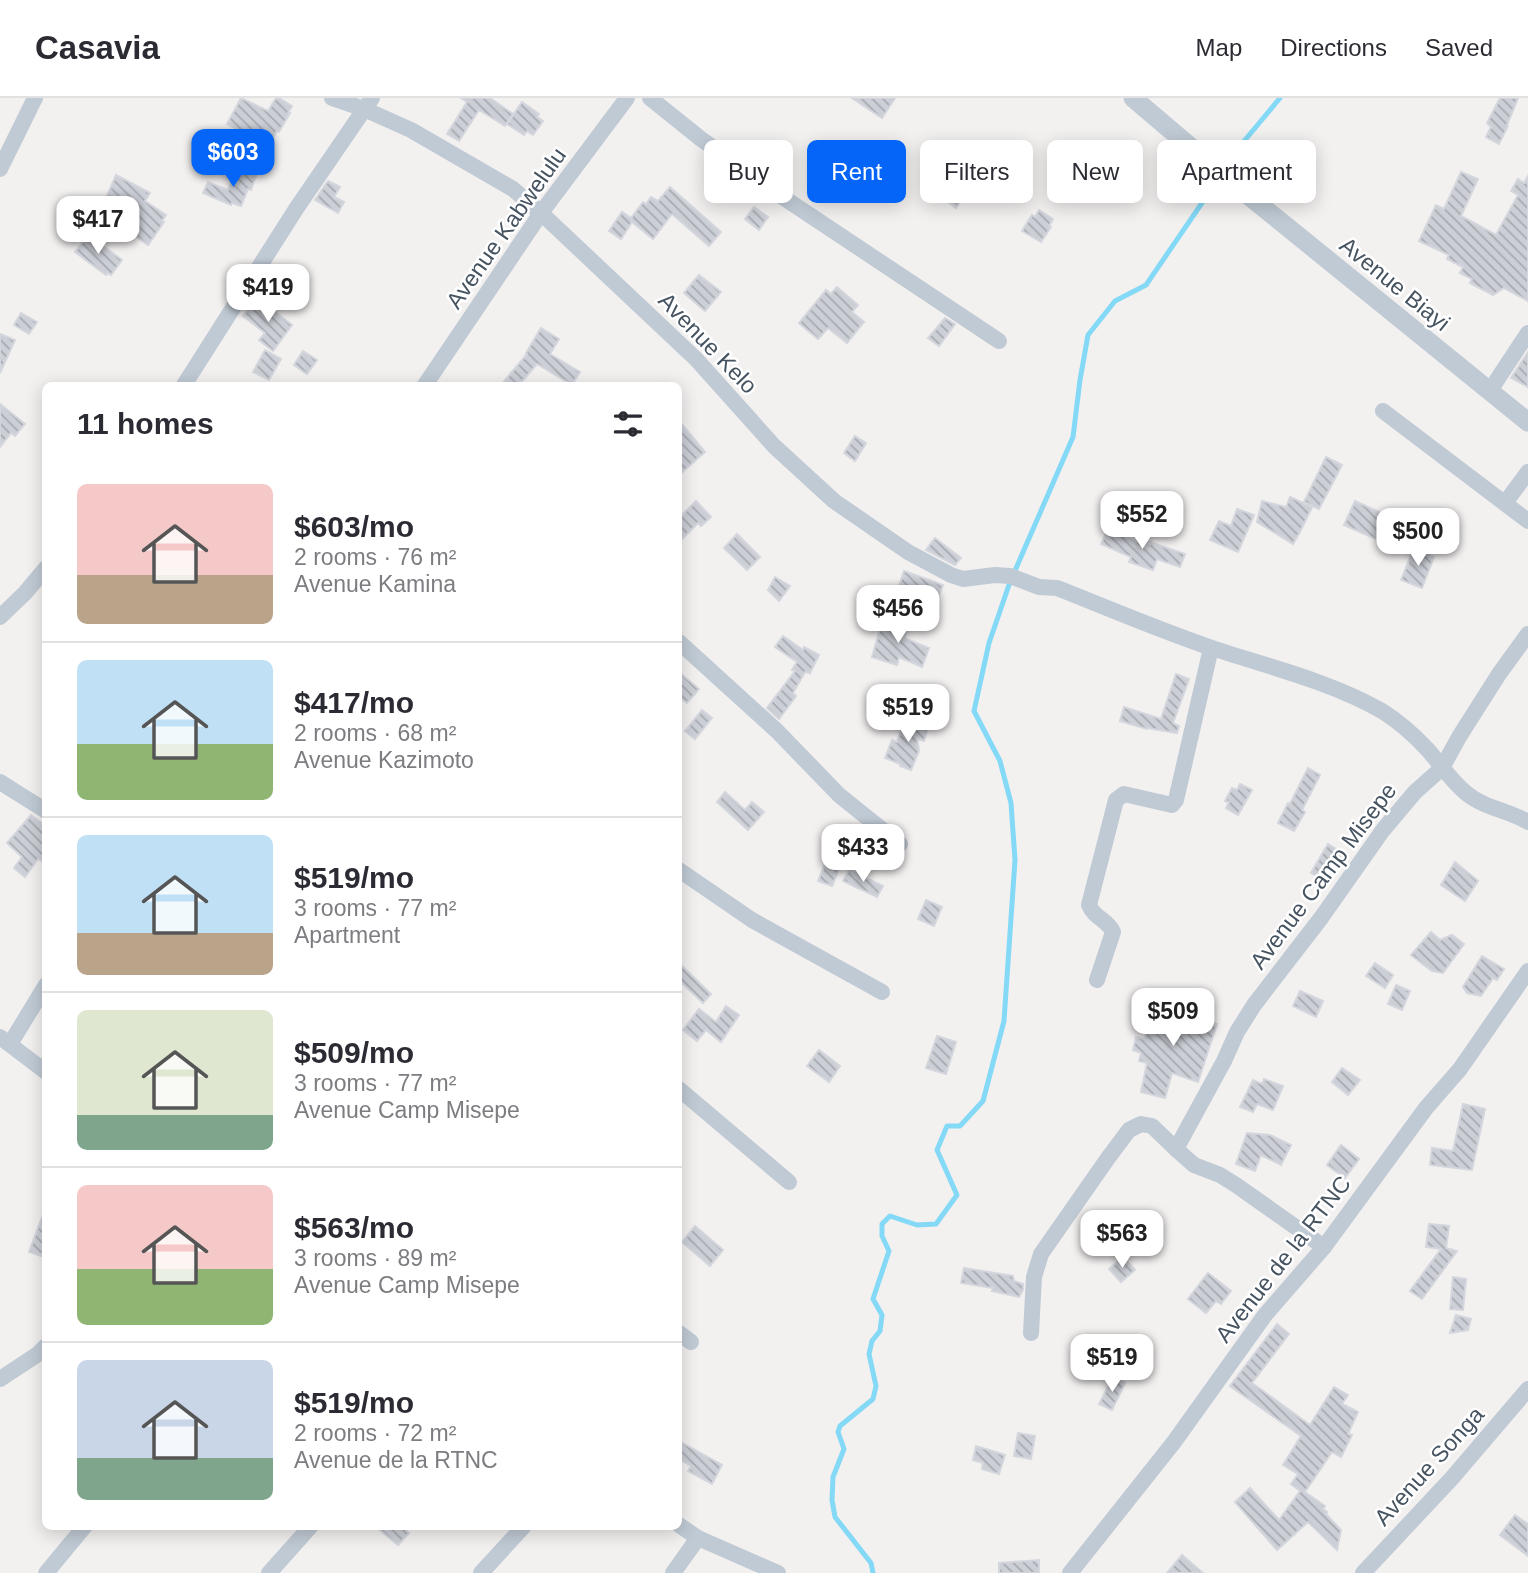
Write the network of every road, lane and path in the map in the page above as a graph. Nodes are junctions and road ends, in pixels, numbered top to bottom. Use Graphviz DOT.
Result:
graph roads {
  1 [pos="35,98"];
  2 [pos="332,98"];
  3 [pos="627,98"];
  4 [pos="650,98"];
  5 [pos="1133,98"];
  6 [pos="368,104"];
  7 [pos="0,169"];
  8 [pos="541,213"];
  9 [pos="1528,333"];
  10 [pos="999,341"];
  11 [pos="186,382"];
  12 [pos="427,382"];
  13 [pos="1489,392"];
  14 [pos="1383,411"];
  15 [pos="1528,422"];
  16 [pos="1528,472"];
  17 [pos="1505,503"];
  18 [pos="1528,521"];
  19 [pos="42,573"];
  20 [pos="0,617"];
  21 [pos="1528,634"];
  22 [pos="682,645"];
  23 [pos="1211,648"];
  24 [pos="1442,768"];
  25 [pos="0,782"];
  26 [pos="42,808"];
  27 [pos="1528,822"];
  28 [pos="900,844"];
  29 [pos="682,872"];
  30 [pos="1528,971"];
  31 [pos="1097,980"];
  32 [pos="42,990"];
  33 [pos="882,992"];
  34 [pos="5,1040"];
  35 [pos="42,1069"];
  36 [pos="682,1092"];
  37 [pos="1176,1149"];
  38 [pos="789,1182"];
  39 [pos="1324,1247"];
  40 [pos="1031,1333"];
  41 [pos="42,1350"];
  42 [pos="0,1379"];
  43 [pos="1528,1389"];
  44 [pos="682,1527"];
  45 [pos="82,1530"];
  46 [pos="307,1530"];
  47 [pos="520,1530"];
  48 [pos="698,1538"];
  49 [pos="46,1573"];
  50 [pos="269,1573"];
  51 [pos="481,1573"];
  52 [pos="673,1573"];
  53 [pos="778,1573"];
  54 [pos="1070,1573"];
  55 [pos="1363,1573"];
  1 -- 7 [label="street"];
  2 -- 6 [label="street, Avenue Kelo"];
  3 -- 8 [label="street, Avenue Kabwelulu"];
  4 -- 10 [label="street"];
  5 -- 13 [label="street, Avenue Biayi"];
  6 -- 8 [label="street, Avenue Kelo"];
  6 -- 11 [label="street"];
  8 -- 12 [label="street, Avenue Kabwelulu"];
  8 -- 23 [label="street, Avenue Kelo"];
  9 -- 13 [label="street"];
  13 -- 15 [label="street, Avenue Biayi"];
  14 -- 17 [label="street"];
  16 -- 17 [label="street"];
  17 -- 18 [label="street"];
  19 -- 20 [label="street"];
  21 -- 24 [label="street, Avenue Camp Misepe"];
  22 -- 28 [label="street"];
  23 -- 24 [label="street, Avenue Kelo"];
  23 -- 31 [label="street"];
  24 -- 27 [label="street, Avenue Kelo"];
  24 -- 37 [label="street, Avenue Camp Misepe"];
  25 -- 26 [label="street"];
  29 -- 33 [label="street"];
  30 -- 39 [label="street, Avenue de la RTNC"];
  32 -- 34 [label="street"];
  34 -- 35 [label="street"];
  36 -- 38 [label="street"];
  37 -- 39 [label="street"];
  37 -- 40 [label="street"];
  39 -- 54 [label="street, Avenue de la RTNC"];
  41 -- 42 [label="street"];
  43 -- 55 [label="street, Avenue Songa"];
  44 -- 48 [label="street"];
  45 -- 49 [label="street"];
  46 -- 50 [label="street"];
  47 -- 51 [label="street"];
  48 -- 52 [label="street"];
  48 -- 53 [label="street"];
}
